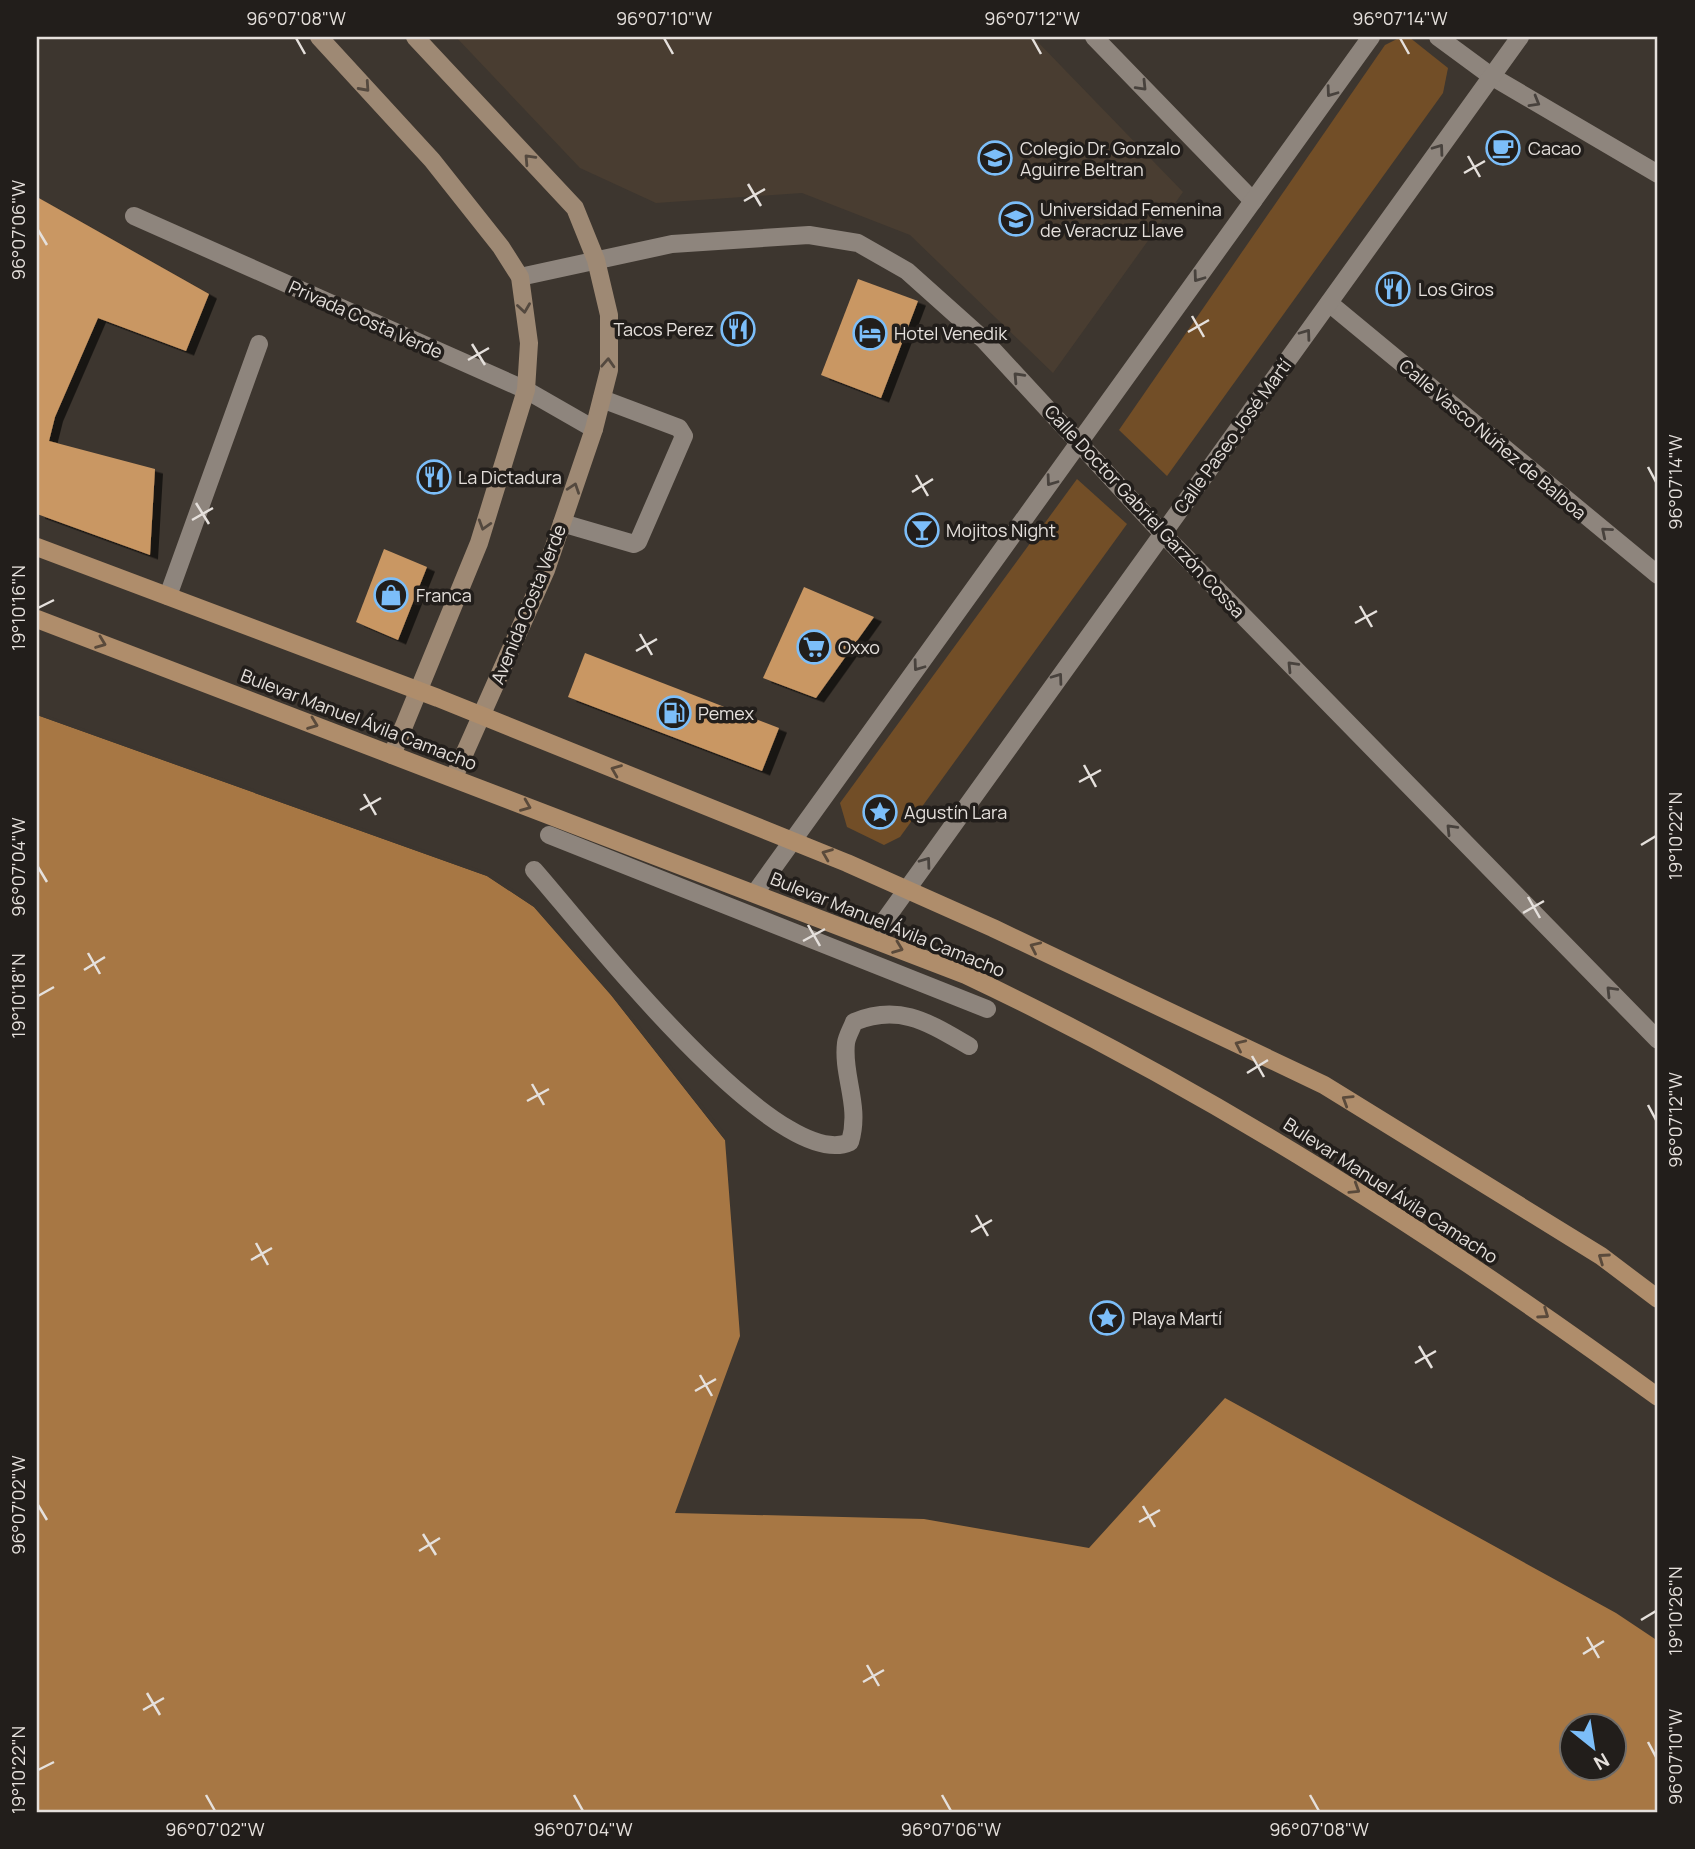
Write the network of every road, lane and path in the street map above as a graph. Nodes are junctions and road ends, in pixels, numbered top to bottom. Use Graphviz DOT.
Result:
graph roads {
  1 [pos="319,37"];
  2 [pos="415,37"];
  3 [pos="1094,37"];
  4 [pos="1371,37"];
  5 [pos="1438,37"];
  6 [pos="1520,37"];
  7 [pos="1491,76"];
  8 [pos="1658,174"];
  9 [pos="1253,201"];
  10 [pos="134,216"];
  11 [pos="596,260"];
  12 [pos="520,277"];
  13 [pos="1329,303"];
  14 [pos="259,344"];
  15 [pos="526,390"];
  16 [pos="602,399"];
  17 [pos="594,429"];
  18 [pos="1080,442"];
  19 [pos="562,523"];
  20 [pos="1162,533"];
  21 [pos="37,547"];
  22 [pos="1658,575"];
  23 [pos="167,596"];
  24 [pos="37,619"];
  25 [pos="418,690"];
  26 [pos="481,717"];
  27 [pos="392,755"];
  28 [pos="454,777"];
  29 [pos="548,835"];
  30 [pos="792,840"];
  31 [pos="534,870"];
  32 [pos="906,890"];
  33 [pos="755,893"];
  34 [pos="872,938"];
  35 [pos="987,1009"];
  36 [pos="1658,1040"];
  37 [pos="969,1046"];
  38 [pos="1658,1299"];
  39 [pos="1658,1396"];
  1 -- 12 [label="main road, one-way"];
  11 -- 2 [label="main road, Avenida Costa Verde, one-way"];
  3 -- 9 [label="street, one-way"];
  4 -- 9 [label="street, one-way"];
  5 -- 7 [label="street"];
  6 -- 7 [label="street, Calle Paseo José Martí"];
  7 -- 8 [label="street, one-way"];
  13 -- 7 [label="street, Calle Paseo José Martí, one-way"];
  9 -- 18 [label="street, one-way"];
  10 -- 15 [label="street, Privada Costa Verde"];
  11 -- 12 [label="street, Calle Doctor Gabriel Garzón Cossa"];
  16 -- 11 [label="main road, Avenida Costa Verde, one-way"];
  18 -- 11 [label="street, Calle Doctor Gabriel Garzón Cossa, one-way"];
  12 -- 15 [label="main road, one-way"];
  20 -- 13 [label="street, Calle Paseo José Martí, one-way"];
  22 -- 13 [label="street, Calle Vasco Núñez de Balboa, one-way"];
  14 -- 23 [label="street"];
  15 -- 17 [label="street, Privada Costa Verde"];
  15 -- 25 [label="main road, one-way"];
  16 -- 17 [label="main road, Avenida Costa Verde"];
  16 -- 19 [label="street"];
  19 -- 17 [label="main road, Avenida Costa Verde, one-way"];
  18 -- 20 [label="street, Calle Doctor Gabriel Garzón Cossa"];
  18 -- 30 [label="street, one-way"];
  19 -- 26 [label="main road, Avenida Costa Verde"];
  32 -- 20 [label="street, Calle Paseo José Martí, one-way"];
  36 -- 20 [label="street, Calle Doctor Gabriel Garzón Cossa, one-way"];
  21 -- 23 [label="main road, Bulevar Manuel Ávila Camacho"];
  23 -- 25 [label="main road, Bulevar Manuel Ávila Camacho"];
  24 -- 27 [label="main road, Bulevar Manuel Ávila Camacho, one-way"];
  25 -- 26 [label="main road, Bulevar Manuel Ávila Camacho"];
  25 -- 27 [label="main road"];
  26 -- 28 [label="main road, Avenida Costa Verde"];
  30 -- 26 [label="main road, Bulevar Manuel Ávila Camacho, one-way"];
  27 -- 28 [label="main road, Bulevar Manuel Ávila Camacho"];
  28 -- 33 [label="main road, Bulevar Manuel Ávila Camacho, one-way"];
  29 -- 35 [label="street"];
  32 -- 30 [label="main road, Bulevar Manuel Ávila Camacho, one-way"];
  30 -- 33 [label="street"];
  31 -- 37 [label="street"];
  32 -- 34 [label="street, Calle Paseo José Martí"];
  38 -- 32 [label="main road, Bulevar Manuel Ávila Camacho, one-way"];
  33 -- 34 [label="main road, Bulevar Manuel Ávila Camacho"];
  34 -- 39 [label="main road, Bulevar Manuel Ávila Camacho, one-way"];
}
